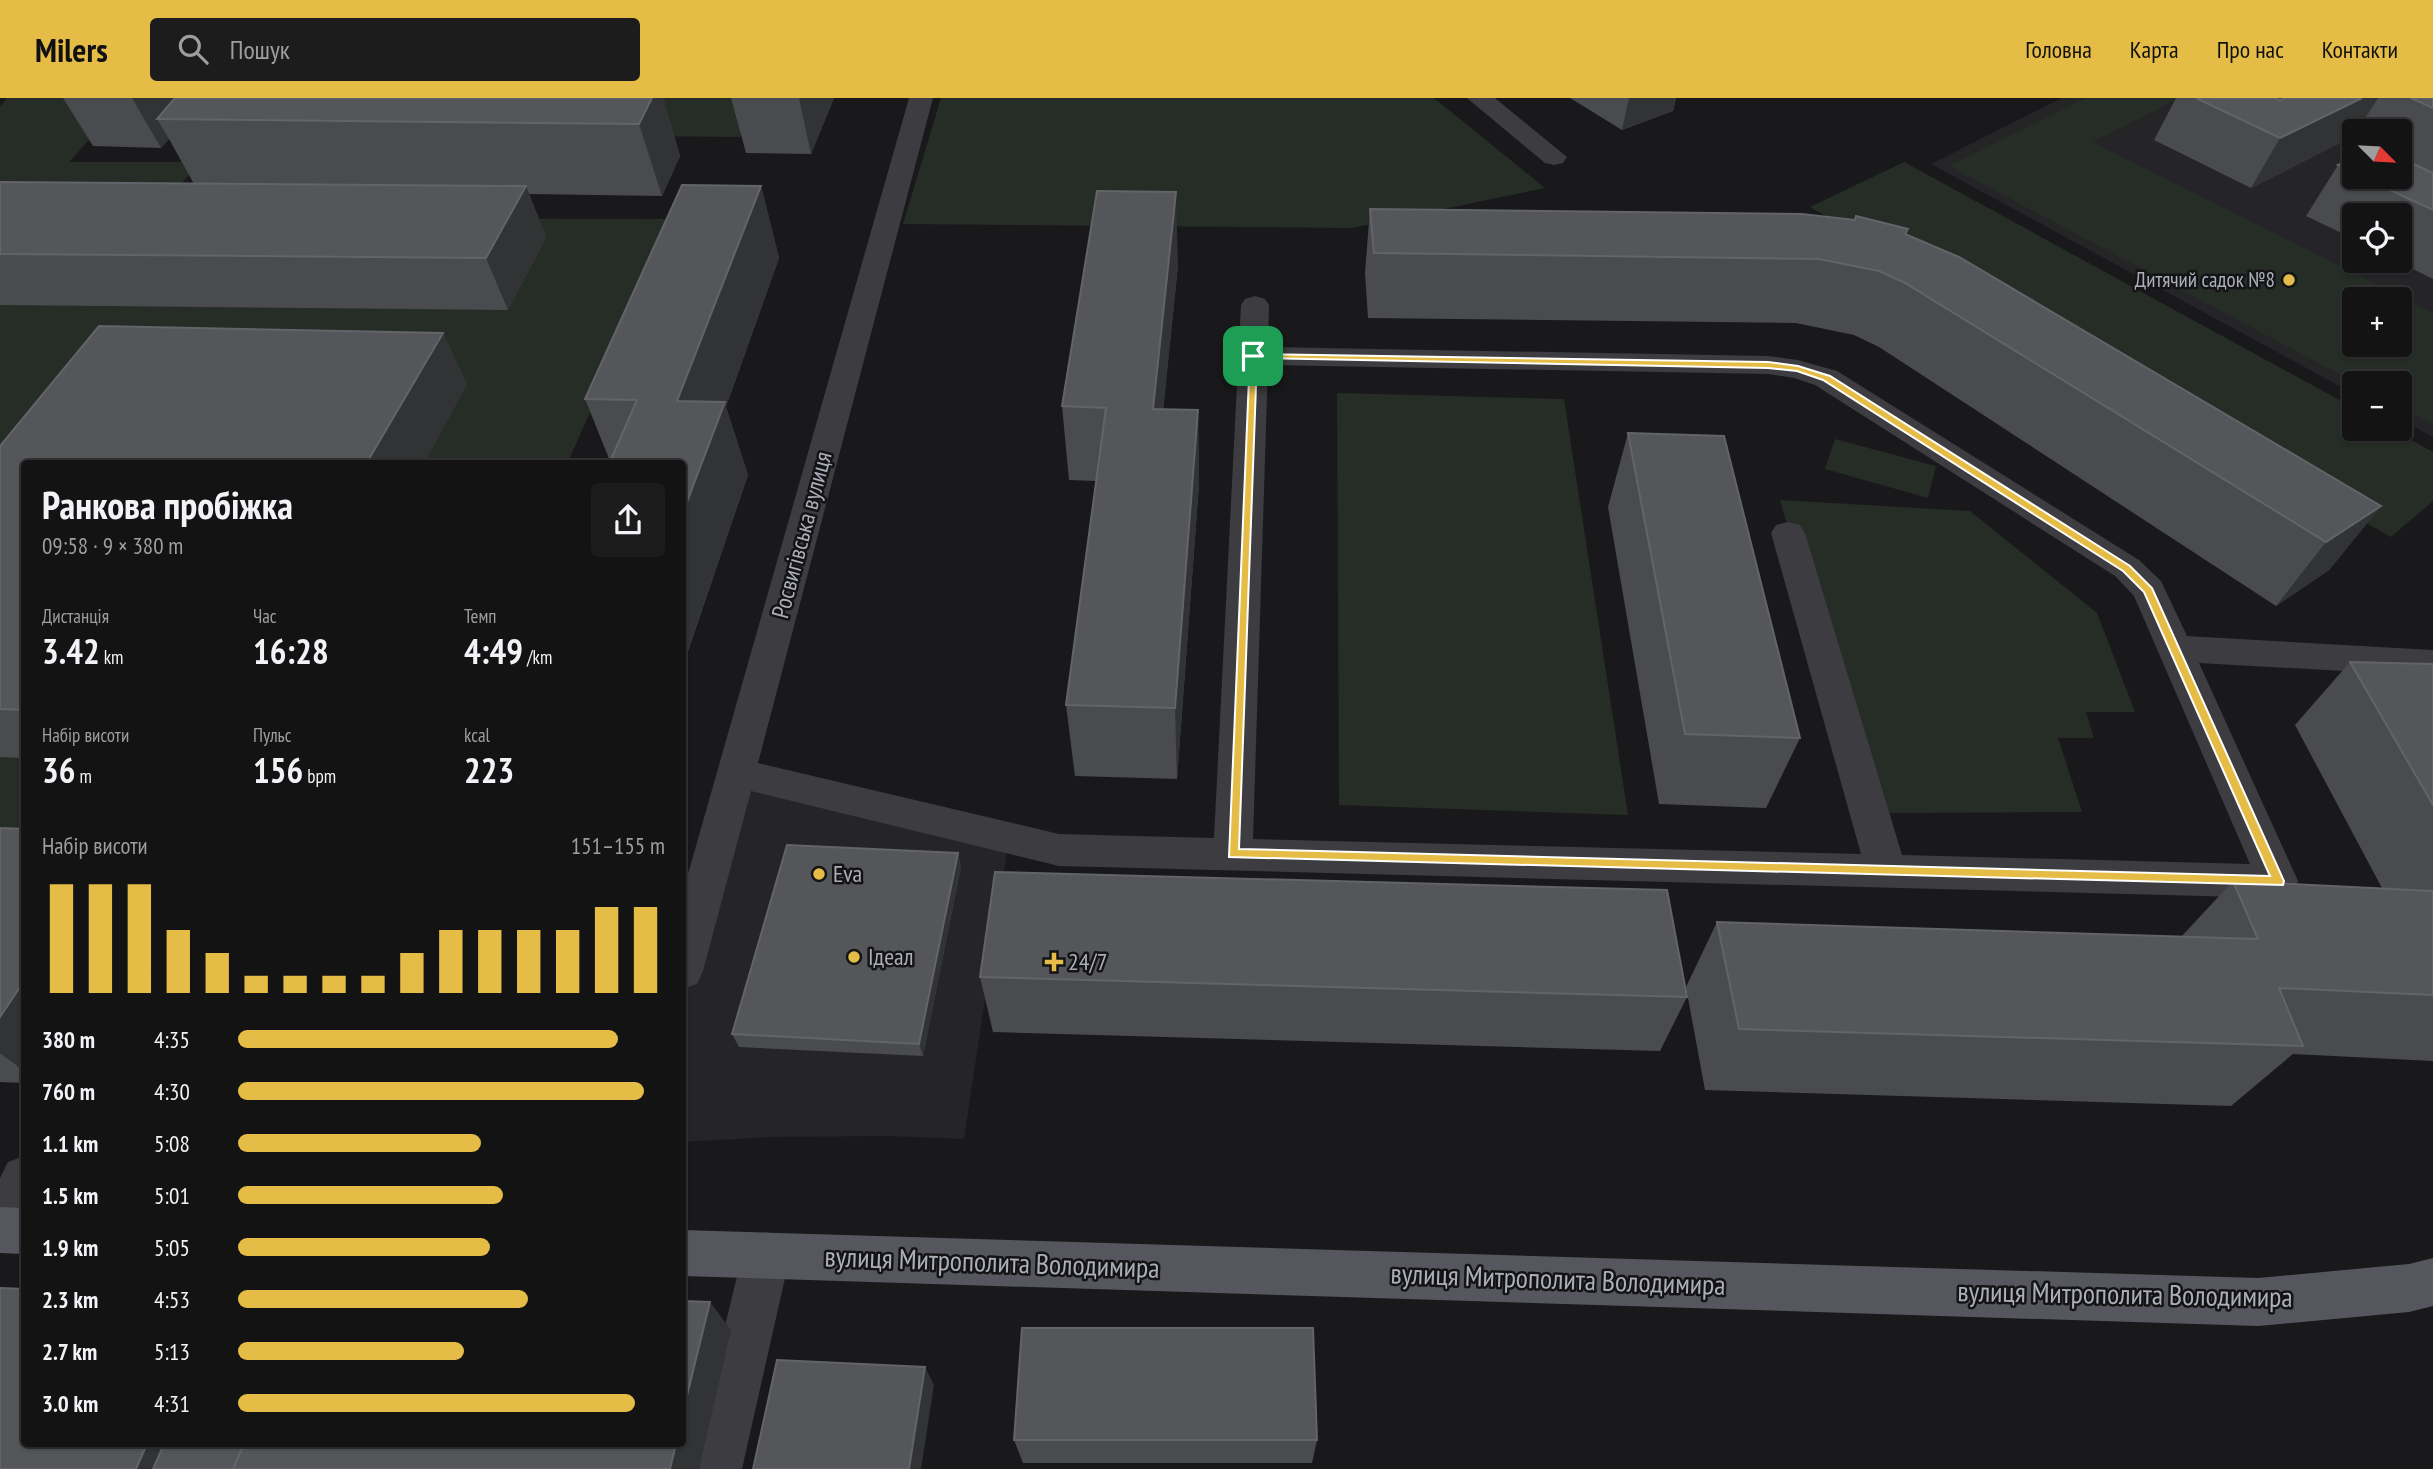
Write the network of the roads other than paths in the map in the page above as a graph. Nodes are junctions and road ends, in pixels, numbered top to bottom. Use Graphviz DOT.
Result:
graph roads {
  1 [pos="921,98"];
  2 [pos="1479,98"];
  3 [pos="1555,157"];
  4 [pos="1255,305"];
  5 [pos="1253,356"];
  6 [pos="1788,533"];
  7 [pos="2174,648"];
  8 [pos="2433,663"];
  9 [pos="737,773"];
  10 [pos="1233,853"];
  11 [pos="1886,870"];
  12 [pos="686,957"];
  13 [pos="21,1184"];
  14 [pos="0,1228"];
  15 [pos="21,1231"];
  16 [pos="686,1253"];
  17 [pos="766,1256"];
  18 [pos="2433,1282"];
  19 [pos="716,1469"];
  1 -- 9 [label="street, Росвигівська вулиця"];
  2 -- 3 [label="street"];
  4 -- 5 [label="street"];
  5 -- 7 [label="street"];
  5 -- 10 [label="street"];
  6 -- 11 [label="street"];
  7 -- 8 [label="street"];
  7 -- 11 [label="street"];
  9 -- 10 [label="street"];
  9 -- 12 [label="street, Росвигівська вулиця"];
  10 -- 11 [label="street"];
  13 -- 14 [label="street"];
  14 -- 15 [label="main road"];
  16 -- 17 [label="main road, вулиця Митрополита Володимира"];
  17 -- 18 [label="main road, вулиця Митрополита Володимира"];
  17 -- 19 [label="street"];
}
